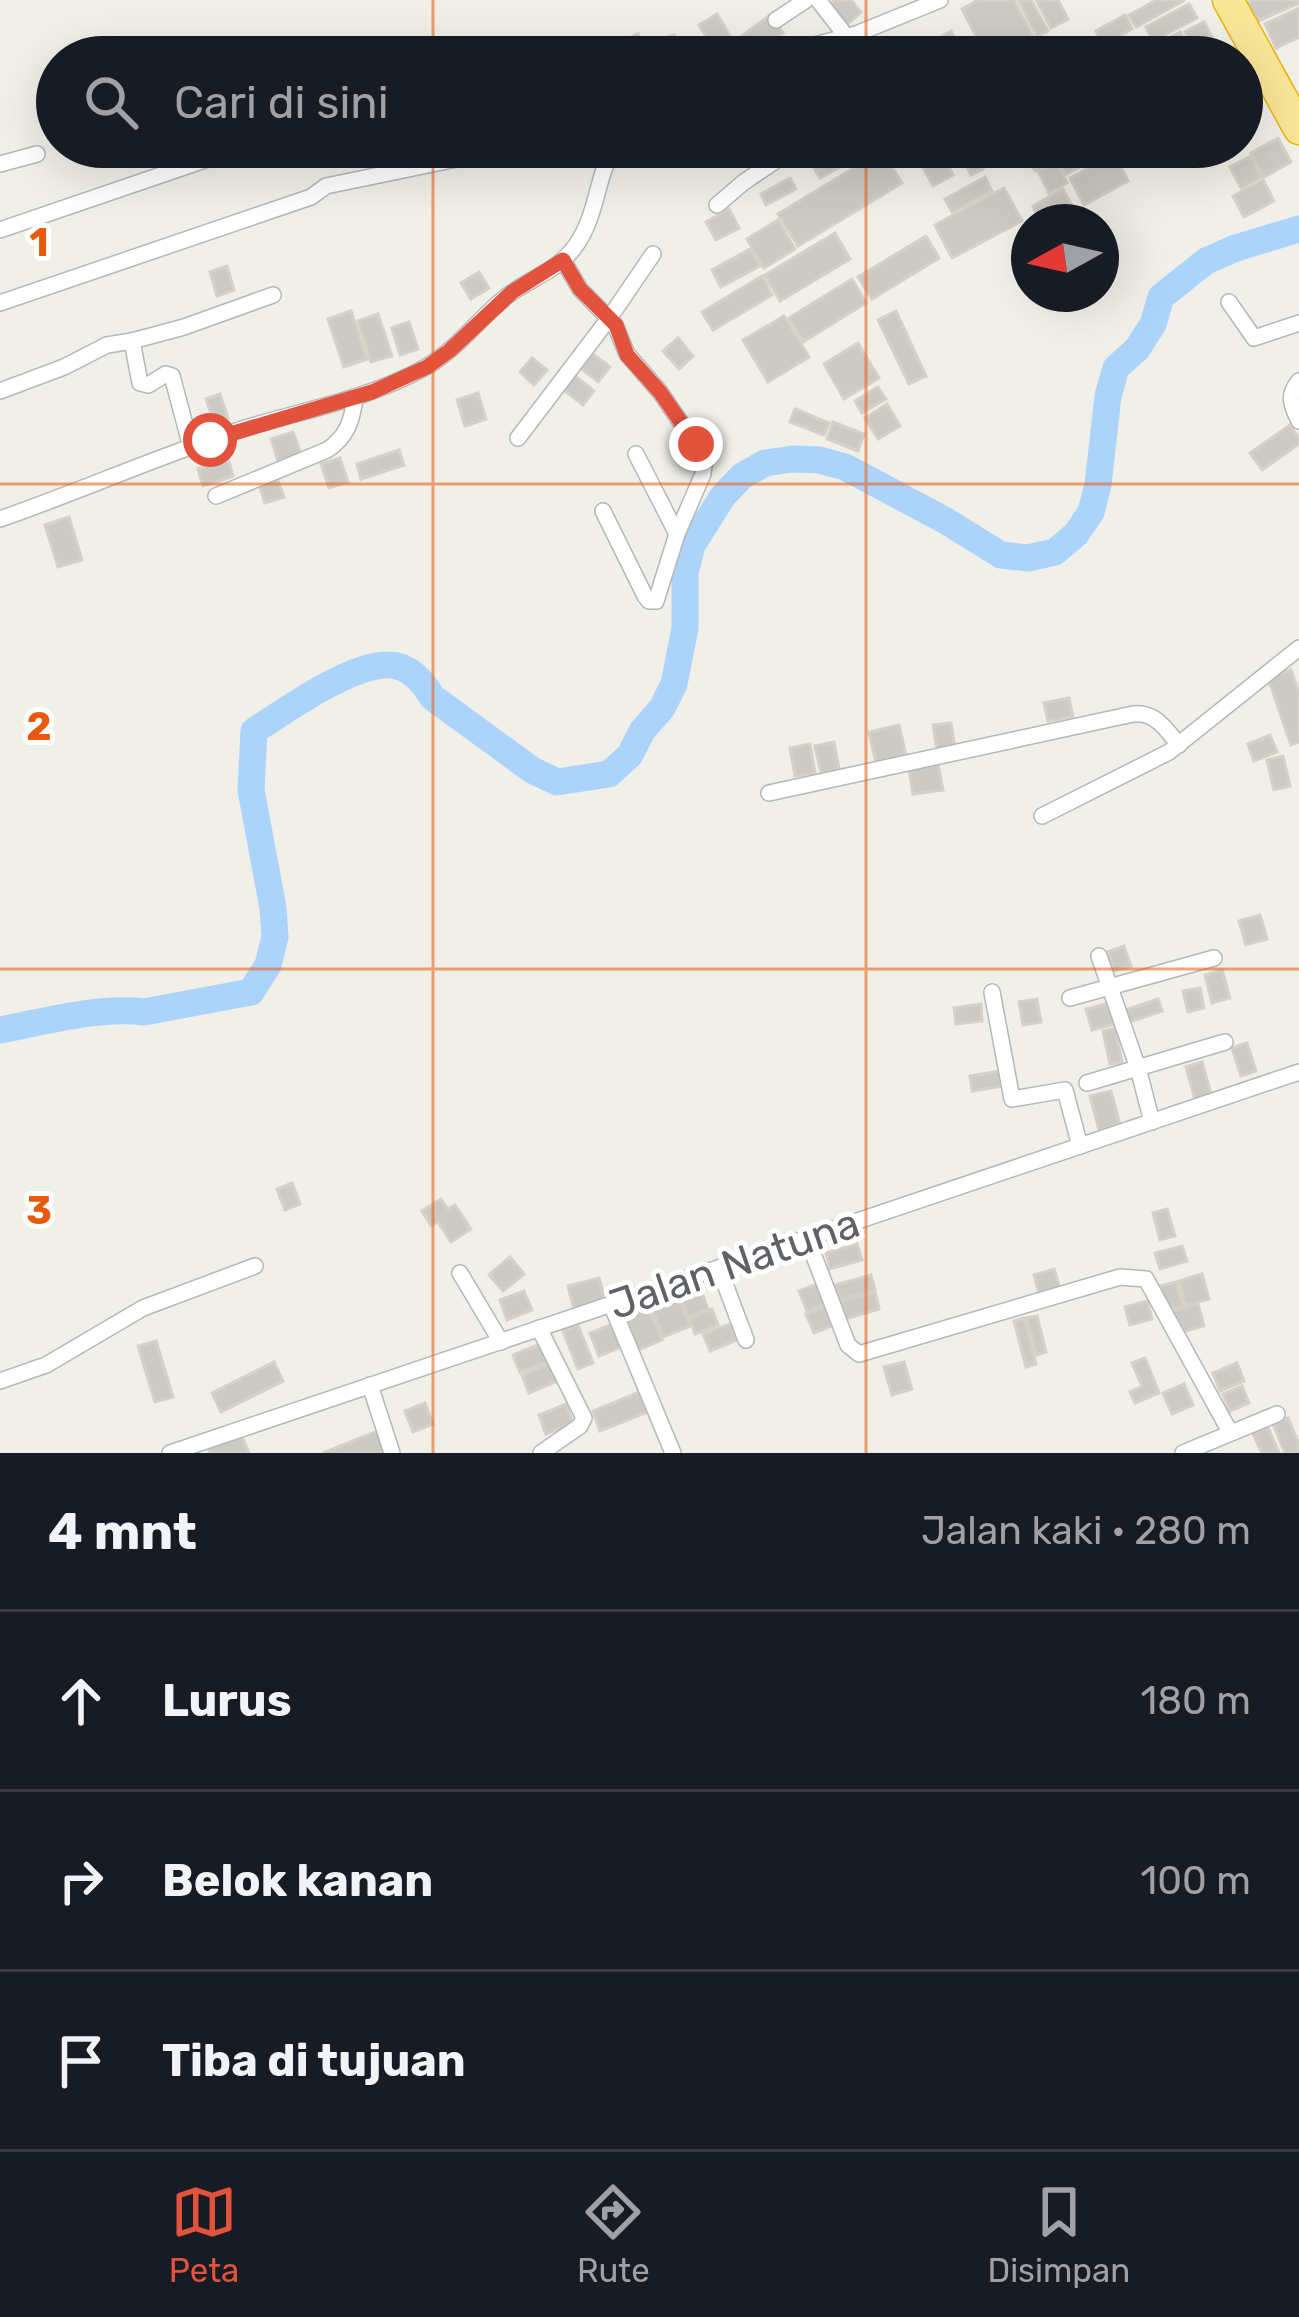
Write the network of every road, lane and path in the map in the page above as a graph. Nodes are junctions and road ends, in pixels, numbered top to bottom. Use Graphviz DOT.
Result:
graph roads {
  1 [pos="806,0"];
  2 [pos="818,0"];
  3 [pos="940,0"];
  4 [pos="1228,0"];
  5 [pos="776,20"];
  6 [pos="845,36"];
  7 [pos="849,36"];
  8 [pos="1248,36"];
  9 [pos="1263,64"];
  10 [pos="1299,129"];
  11 [pos="36,154"];
  12 [pos="0,164"];
  13 [pos="181,168"];
  14 [pos="413,168"];
  15 [pos="605,168"];
  16 [pos="765,168"];
  17 [pos="717,205"];
  18 [pos="0,230"];
  19 [pos="653,254"];
  20 [pos="563,260"];
  21 [pos="273,295"];
  22 [pos="1228,302"];
  23 [pos="0,303"];
  24 [pos="610,317"];
  25 [pos="1299,322"];
  26 [pos="132,341"];
  27 [pos="1299,381"];
  28 [pos="0,391"];
  29 [pos="355,398"];
  30 [pos="1299,421"];
  31 [pos="518,438"];
  32 [pos="191,447"];
  33 [pos="636,454"];
  34 [pos="216,496"];
  35 [pos="603,511"];
  36 [pos="0,519"];
  37 [pos="677,534"];
  38 [pos="1299,649"];
  39 [pos="1179,745"];
  40 [pos="769,793"];
  41 [pos="1042,816"];
  42 [pos="1099,956"];
  43 [pos="1214,958"];
  44 [pos="1111,988"];
  45 [pos="992,992"];
  46 [pos="1070,998"];
  47 [pos="1225,1042"];
  48 [pos="1138,1068"];
  49 [pos="1299,1072"];
  50 [pos="1087,1083"];
  51 [pos="1152,1122"];
  52 [pos="1080,1146"];
  53 [pos="807,1238"];
  54 [pos="255,1266"];
  55 [pos="719,1268"];
  56 [pos="460,1273"];
  57 [pos="611,1304"];
  58 [pos="539,1328"];
  59 [pos="746,1340"];
  60 [pos="500,1342"];
  61 [pos="0,1382"];
  62 [pos="370,1385"];
  63 [pos="1277,1414"];
  64 [pos="1230,1432"];
  65 [pos="170,1453"];
  66 [pos="392,1453"];
  67 [pos="541,1453"];
  68 [pos="673,1453"];
  69 [pos="1183,1453"];
  1 -- 5 [label="street"];
  2 -- 6 [label="street"];
  3 -- 7 [label="street"];
  4 -- 8 [label="highway"];
  9 -- 10 [label="highway"];
  11 -- 12 [label="street"];
  13 -- 18 [label="street"];
  14 -- 23 [label="street"];
  15 -- 20 [label="street"];
  16 -- 17 [label="street"];
  19 -- 24 [label="street"];
  20 -- 24 [label="street"];
  20 -- 29 [label="street"];
  21 -- 26 [label="street"];
  22 -- 25 [label="street"];
  24 -- 31 [label="street"];
  24 -- 37 [label="street"];
  26 -- 28 [label="street"];
  26 -- 32 [label="street"];
  27 -- 30 [label="street"];
  29 -- 32 [label="street"];
  29 -- 34 [label="street"];
  32 -- 36 [label="street"];
  33 -- 37 [label="street"];
  35 -- 37 [label="street"];
  38 -- 39 [label="street"];
  39 -- 40 [label="street"];
  39 -- 41 [label="street"];
  42 -- 44 [label="street"];
  43 -- 44 [label="street"];
  44 -- 46 [label="street"];
  44 -- 48 [label="street"];
  45 -- 52 [label="street"];
  47 -- 48 [label="street"];
  48 -- 50 [label="street"];
  48 -- 51 [label="street"];
  49 -- 51 [label="street, Jalan Natuna"];
  51 -- 52 [label="street, Jalan Natuna"];
  52 -- 53 [label="street, Jalan Natuna"];
  53 -- 55 [label="street, Jalan Natuna"];
  53 -- 64 [label="street"];
  54 -- 61 [label="street"];
  55 -- 57 [label="street, Jalan Natuna"];
  55 -- 59 [label="street"];
  56 -- 60 [label="street"];
  57 -- 58 [label="street, Jalan Natuna"];
  57 -- 68 [label="street"];
  58 -- 60 [label="street, Jalan Natuna"];
  58 -- 67 [label="street"];
  60 -- 62 [label="street, Jalan Natuna"];
  62 -- 65 [label="street, Jalan Natuna"];
  62 -- 66 [label="street"];
  63 -- 64 [label="street"];
  64 -- 69 [label="street"];
}
